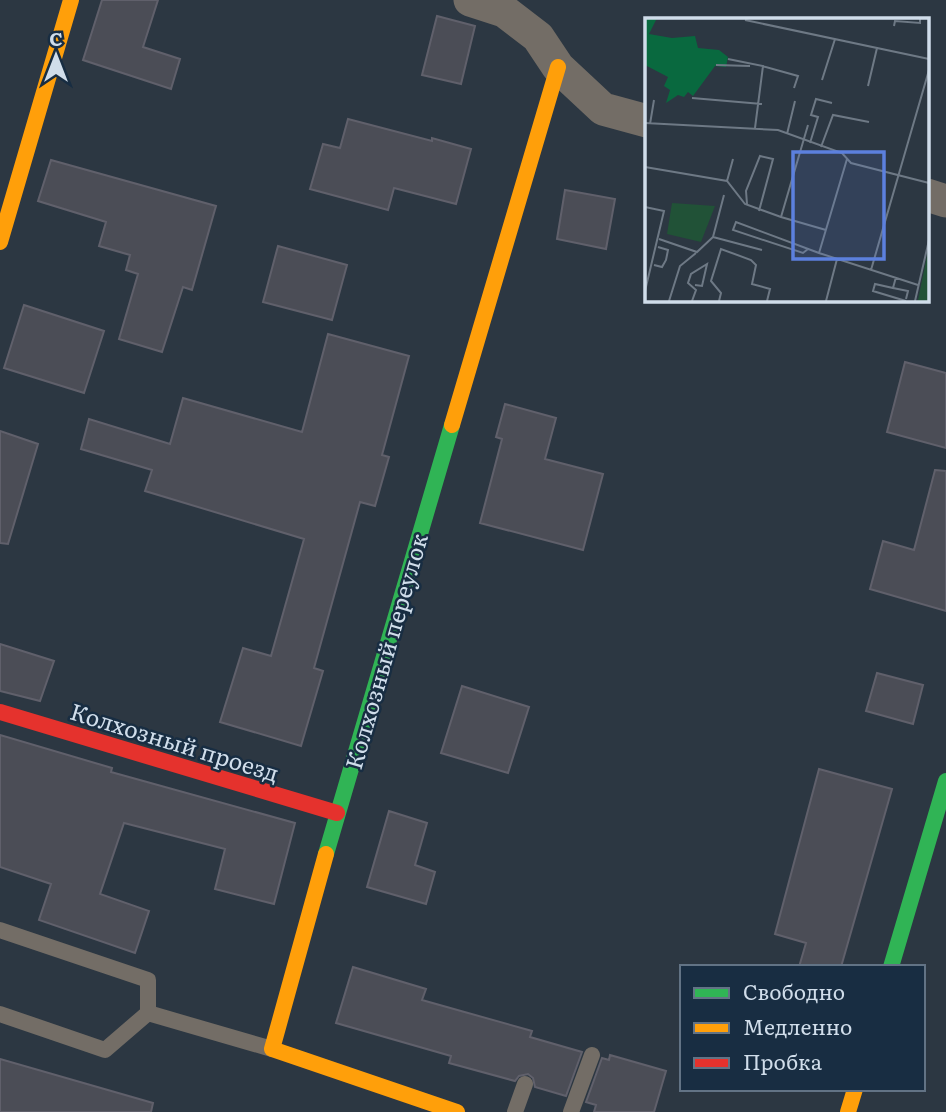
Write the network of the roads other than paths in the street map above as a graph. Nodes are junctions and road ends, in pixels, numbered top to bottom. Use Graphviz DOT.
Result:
graph roads {
  1 [pos="71,0"];
  2 [pos="470,0"];
  3 [pos="558,67"];
  4 [pos="645,120"];
  5 [pos="928,195"];
  6 [pos="946,201"];
  7 [pos="0,242"];
  8 [pos="0,712"];
  9 [pos="946,781"];
  10 [pos="337,813"];
  11 [pos="928,844"];
  12 [pos="946,849"];
  13 [pos="0,930"];
  14 [pos="892,965"];
  15 [pos="148,1013"];
  16 [pos="0,1014"];
  17 [pos="272,1049"];
  18 [pos="592,1055"];
  19 [pos="525,1084"];
  20 [pos="854,1091"];
  21 [pos="457,1112"];
  22 [pos="515,1112"];
  23 [pos="571,1112"];
  24 [pos="848,1112"];
  1 -- 7 [label="street"];
  2 -- 3 [label="street"];
  3 -- 4 [label="street"];
  3 -- 10 [label="street, Колхозный переулок"];
  5 -- 6 [label="street"];
  8 -- 10 [label="street, Колхозный проезд"];
  9 -- 11 [label="street"];
  10 -- 17 [label="street, Колхозный переулок"];
  11 -- 12 [label="lane"];
  11 -- 14 [label="street"];
  13 -- 15 [label="lane"];
  15 -- 16 [label="lane"];
  15 -- 17 [label="lane"];
  17 -- 21 [label="street"];
  18 -- 23 [label="lane"];
  19 -- 22 [label="lane"];
  20 -- 24 [label="street"];
}
